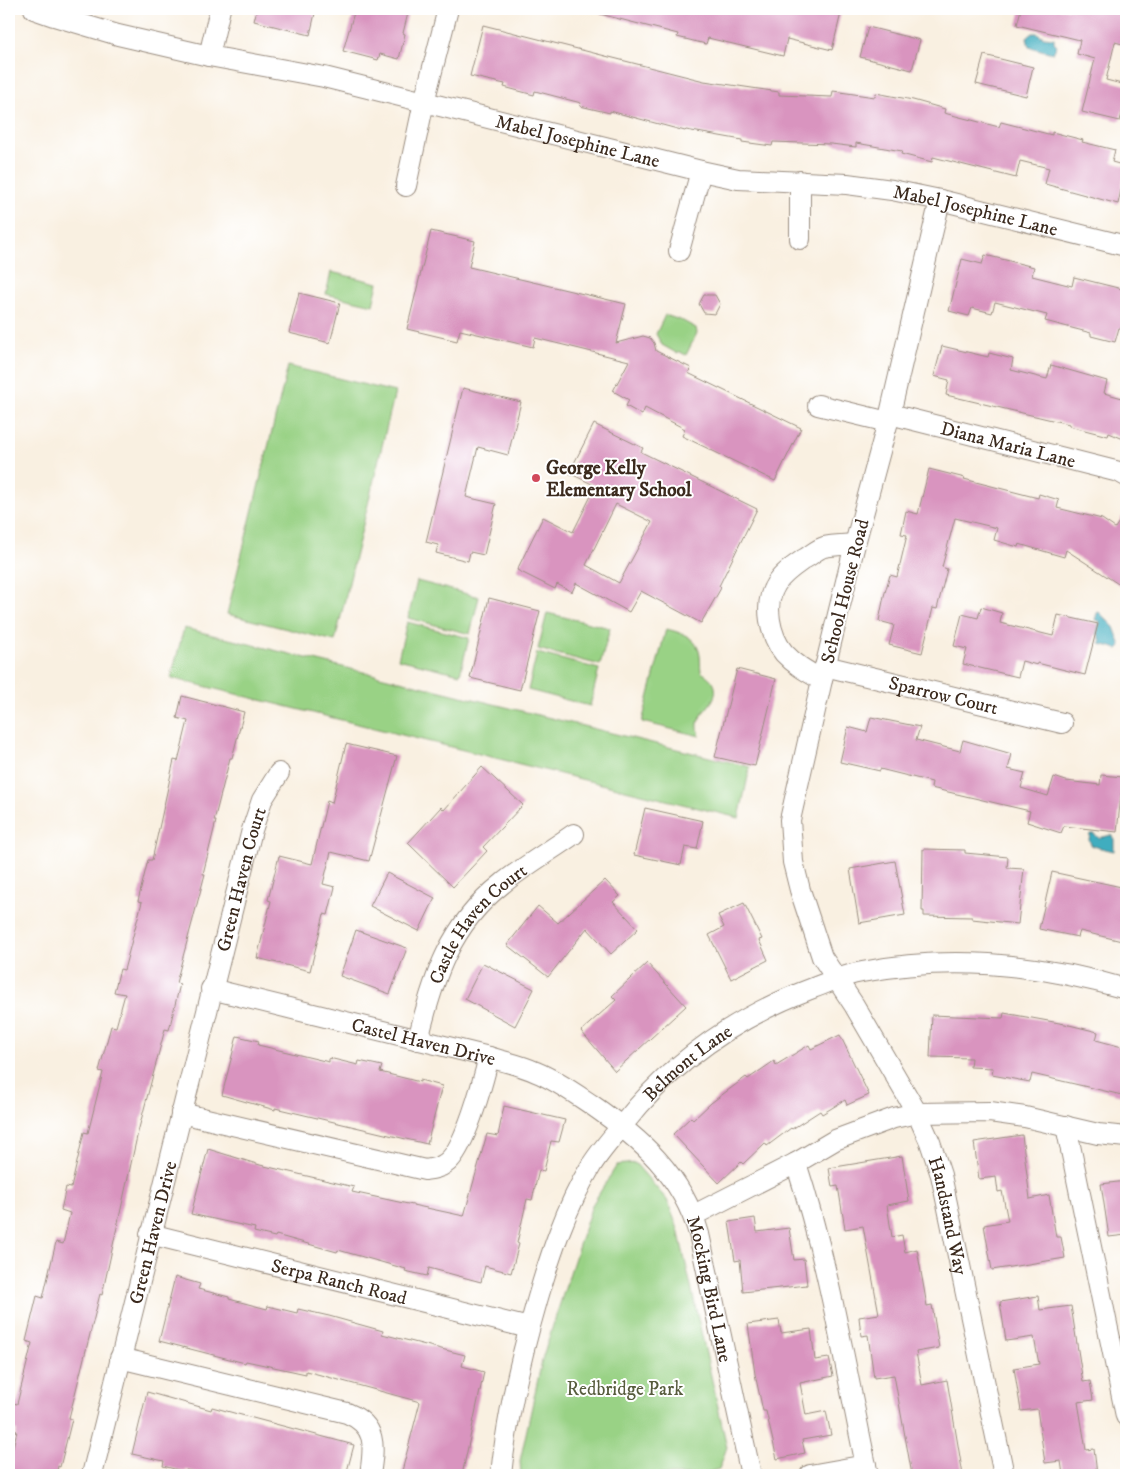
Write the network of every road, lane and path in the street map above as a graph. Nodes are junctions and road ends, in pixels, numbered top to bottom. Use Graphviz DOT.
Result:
graph roads {
  1 [pos="34,9"];
  2 [pos="220,9"];
  3 [pos="448,9"];
  4 [pos="209,56"];
  5 [pos="424,102"];
  6 [pos="701,171"];
  7 [pos="800,181"];
  8 [pos="406,186"];
  9 [pos="940,200"];
  10 [pos="800,239"];
  11 [pos="1126,246"];
  12 [pos="679,251"];
  13 [pos="818,405"];
  14 [pos="889,418"];
  15 [pos="1126,476"];
  16 [pos="855,544"];
  17 [pos="824,673"];
  18 [pos="1062,723"];
  19 [pos="278,773"];
  20 [pos="574,834"];
  21 [pos="835,979"];
  22 [pos="212,989"];
  23 [pos="1126,989"];
  24 [pos="418,1040"];
  25 [pos="489,1057"];
  26 [pos="181,1113"];
  27 [pos="917,1113"];
  28 [pos="622,1126"];
  29 [pos="1066,1126"];
  30 [pos="1126,1137"];
  31 [pos="796,1163"];
  32 [pos="694,1215"];
  33 [pos="150,1234"];
  34 [pos="529,1328"];
  35 [pos="120,1358"];
  36 [pos="1126,1416"];
  37 [pos="867,1470"];
  38 [pos="92,1475"];
  39 [pos="370,1475"];
  40 [pos="501,1475"];
  41 [pos="751,1475"];
  42 [pos="810,1475"];
  43 [pos="1004,1475"];
  1 -- 4 [label="street, Mabel Josephine Lane"];
  2 -- 4 [label="street"];
  3 -- 5 [label="street"];
  4 -- 5 [label="street, Mabel Josephine Lane"];
  5 -- 6 [label="street, Mabel Josephine Lane"];
  5 -- 8 [label="street"];
  6 -- 7 [label="street, Mabel Josephine Lane"];
  6 -- 12 [label="street"];
  7 -- 9 [label="street, Mabel Josephine Lane"];
  7 -- 10 [label="street"];
  9 -- 11 [label="street, Mabel Josephine Lane"];
  9 -- 14 [label="street, School House Road"];
  13 -- 14 [label="street, Diana Maria Lane"];
  14 -- 15 [label="street, Diana Maria Lane"];
  14 -- 16 [label="street, School House Road"];
  16 -- 17 [label="street, School House Road"];
  16 -- 17 [label="street, Sparrow Court"];
  17 -- 18 [label="street, Sparrow Court"];
  17 -- 21 [label="street, School House Road"];
  19 -- 22 [label="street, Green Haven Court"];
  20 -- 24 [label="street, Castle Haven Court"];
  21 -- 23 [label="street, Belmont Lane"];
  21 -- 27 [label="street, Handstand Way"];
  21 -- 28 [label="street, Belmont Lane"];
  22 -- 24 [label="street, Castel Haven Drive"];
  22 -- 26 [label="street, Green Haven Drive"];
  24 -- 25 [label="street, Castel Haven Drive"];
  25 -- 26 [label="street"];
  25 -- 28 [label="street, Castel Haven Drive"];
  26 -- 33 [label="street, Green Haven Drive"];
  27 -- 29 [label="street"];
  27 -- 31 [label="street"];
  27 -- 43 [label="street, Handstand Way"];
  28 -- 32 [label="street, Mocking Bird Lane"];
  28 -- 34 [label="street, Belmont Lane"];
  29 -- 30 [label="street"];
  29 -- 36 [label="street"];
  31 -- 32 [label="street"];
  31 -- 37 [label="street"];
  32 -- 41 [label="street, Mocking Bird Lane"];
  33 -- 34 [label="street, Serpa Ranch Road"];
  33 -- 35 [label="street, Green Haven Drive"];
  34 -- 40 [label="street, Belmont Lane"];
  35 -- 38 [label="street, Green Haven Drive"];
  35 -- 39 [label="street"];
  37 -- 42 [label="street"];
}
